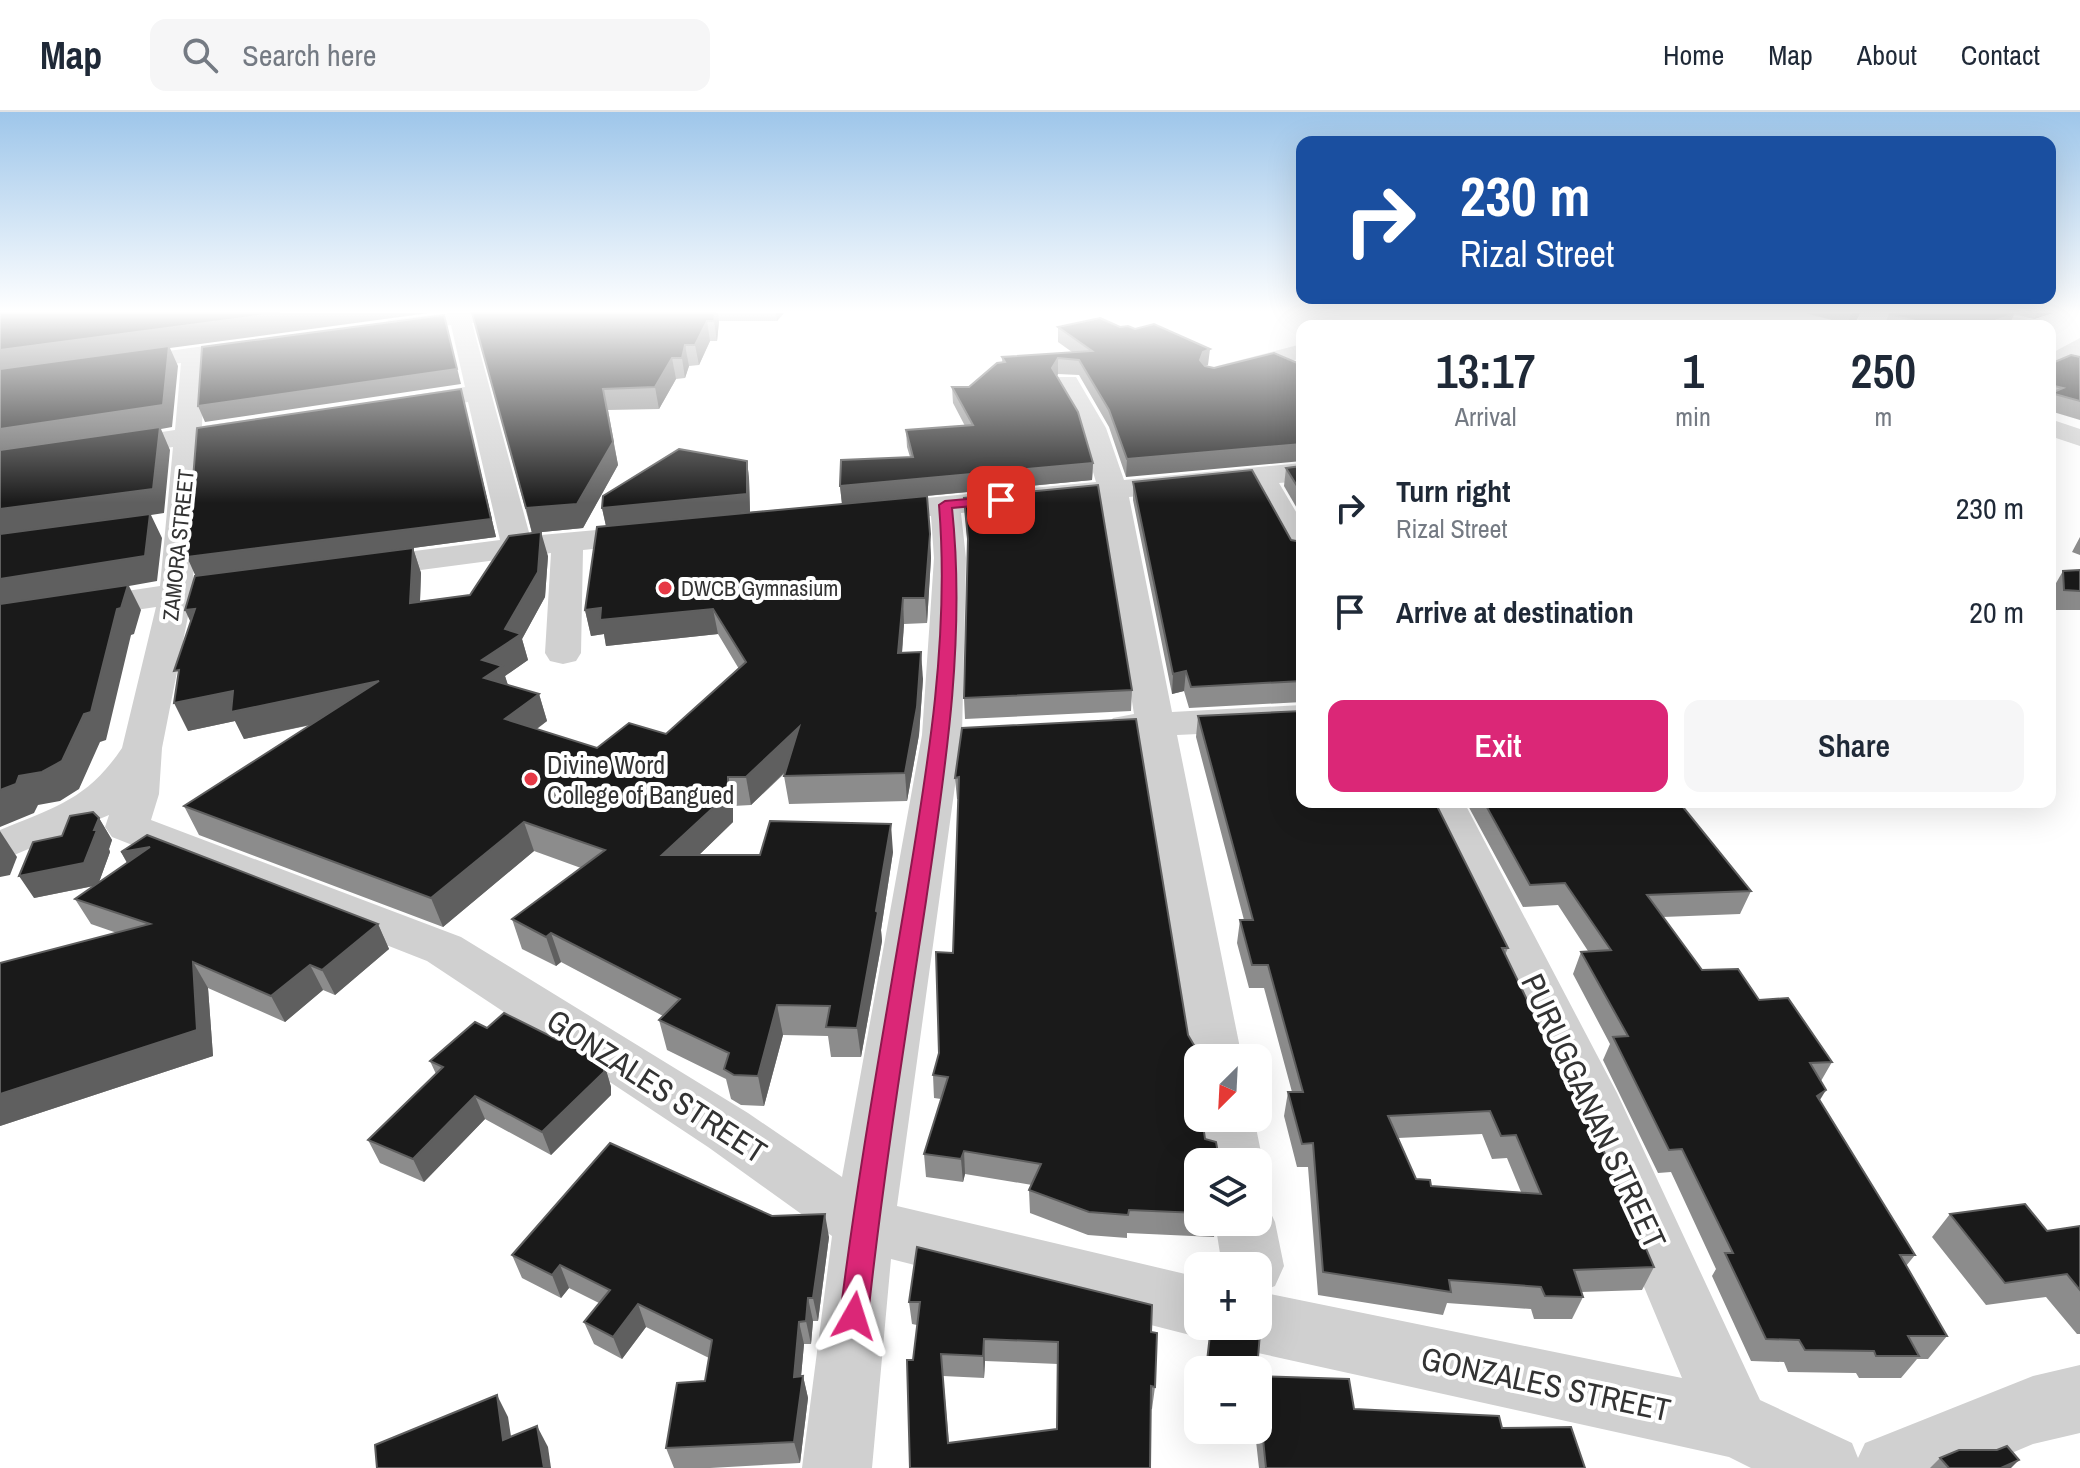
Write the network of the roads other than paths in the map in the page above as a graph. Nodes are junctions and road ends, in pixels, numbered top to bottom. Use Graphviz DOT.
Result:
graph roads {
  1 [pos="34,376"];
  2 [pos="193,376"];
  3 [pos="474,376"];
  4 [pos="0,381"];
  5 [pos="1067,382"];
  6 [pos="478,393"];
  7 [pos="387,407"];
  8 [pos="281,423"];
  9 [pos="2056,429"];
  10 [pos="189,437"];
  11 [pos="2080,438"];
  12 [pos="0,464"];
  13 [pos="1296,473"];
  14 [pos="1261,476"];
  15 [pos="1113,490"];
  16 [pos="945,505"];
  17 [pos="843,515"];
  18 [pos="676,531"];
  19 [pos="1296,539"];
  20 [pos="567,542"];
  21 [pos="517,547"];
  22 [pos="331,572"];
  23 [pos="269,580"];
  24 [pos="176,592"];
  25 [pos="0,620"];
  26 [pos="563,653"];
  27 [pos="1296,717"];
  28 [pos="1155,725"];
  29 [pos="1094,728"];
  30 [pos="142,748"];
  31 [pos="1446,808"];
  32 [pos="127,827"];
  33 [pos="0,849"];
  34 [pos="1212,1044"];
  35 [pos="864,1225"];
  36 [pos="1184,1304"];
  37 [pos="1272,1305"];
  38 [pos="2080,1399"];
  39 [pos="1736,1424"];
  40 [pos="837,1468"];
  41 [pos="1827,1468"];
  42 [pos="1890,1468"];
  1 -- 4 [label="street"];
  2 -- 10 [label="street, ZAMORA STREET"];
  3 -- 6 [label="street"];
  5 -- 15 [label="street"];
  6 -- 7 [label="street"];
  6 -- 21 [label="street"];
  8 -- 10 [label="street"];
  9 -- 11 [label="street"];
  10 -- 12 [label="street"];
  10 -- 24 [label="street, ZAMORA STREET"];
  13 -- 14 [label="street"];
  14 -- 15 [label="street"];
  14 -- 19 [label="street"];
  15 -- 16 [label="street"];
  15 -- 28 [label="street"];
  16 -- 17 [label="street"];
  16 -- 35 [label="street"];
  18 -- 20 [label="street"];
  20 -- 21 [label="street"];
  20 -- 26 [label="street"];
  21 -- 22 [label="street"];
  23 -- 24 [label="street"];
  24 -- 25 [label="street"];
  24 -- 30 [label="street, ZAMORA STREET"];
  27 -- 28 [label="street"];
  28 -- 29 [label="street"];
  28 -- 34 [label="street"];
  30 -- 32 [label="street, ZAMORA STREET"];
  30 -- 33 [label="street"];
  31 -- 39 [label="street, PURUGGANAN STREET"];
  32 -- 33 [label="street"];
  32 -- 35 [label="street, GONZALES STREET"];
  35 -- 36 [label="street, GONZALES STREET"];
  35 -- 40 [label="street"];
  37 -- 39 [label="street, GONZALES STREET"];
  38 -- 42 [label="street"];
  39 -- 41 [label="street, GONZALES STREET"];
}
